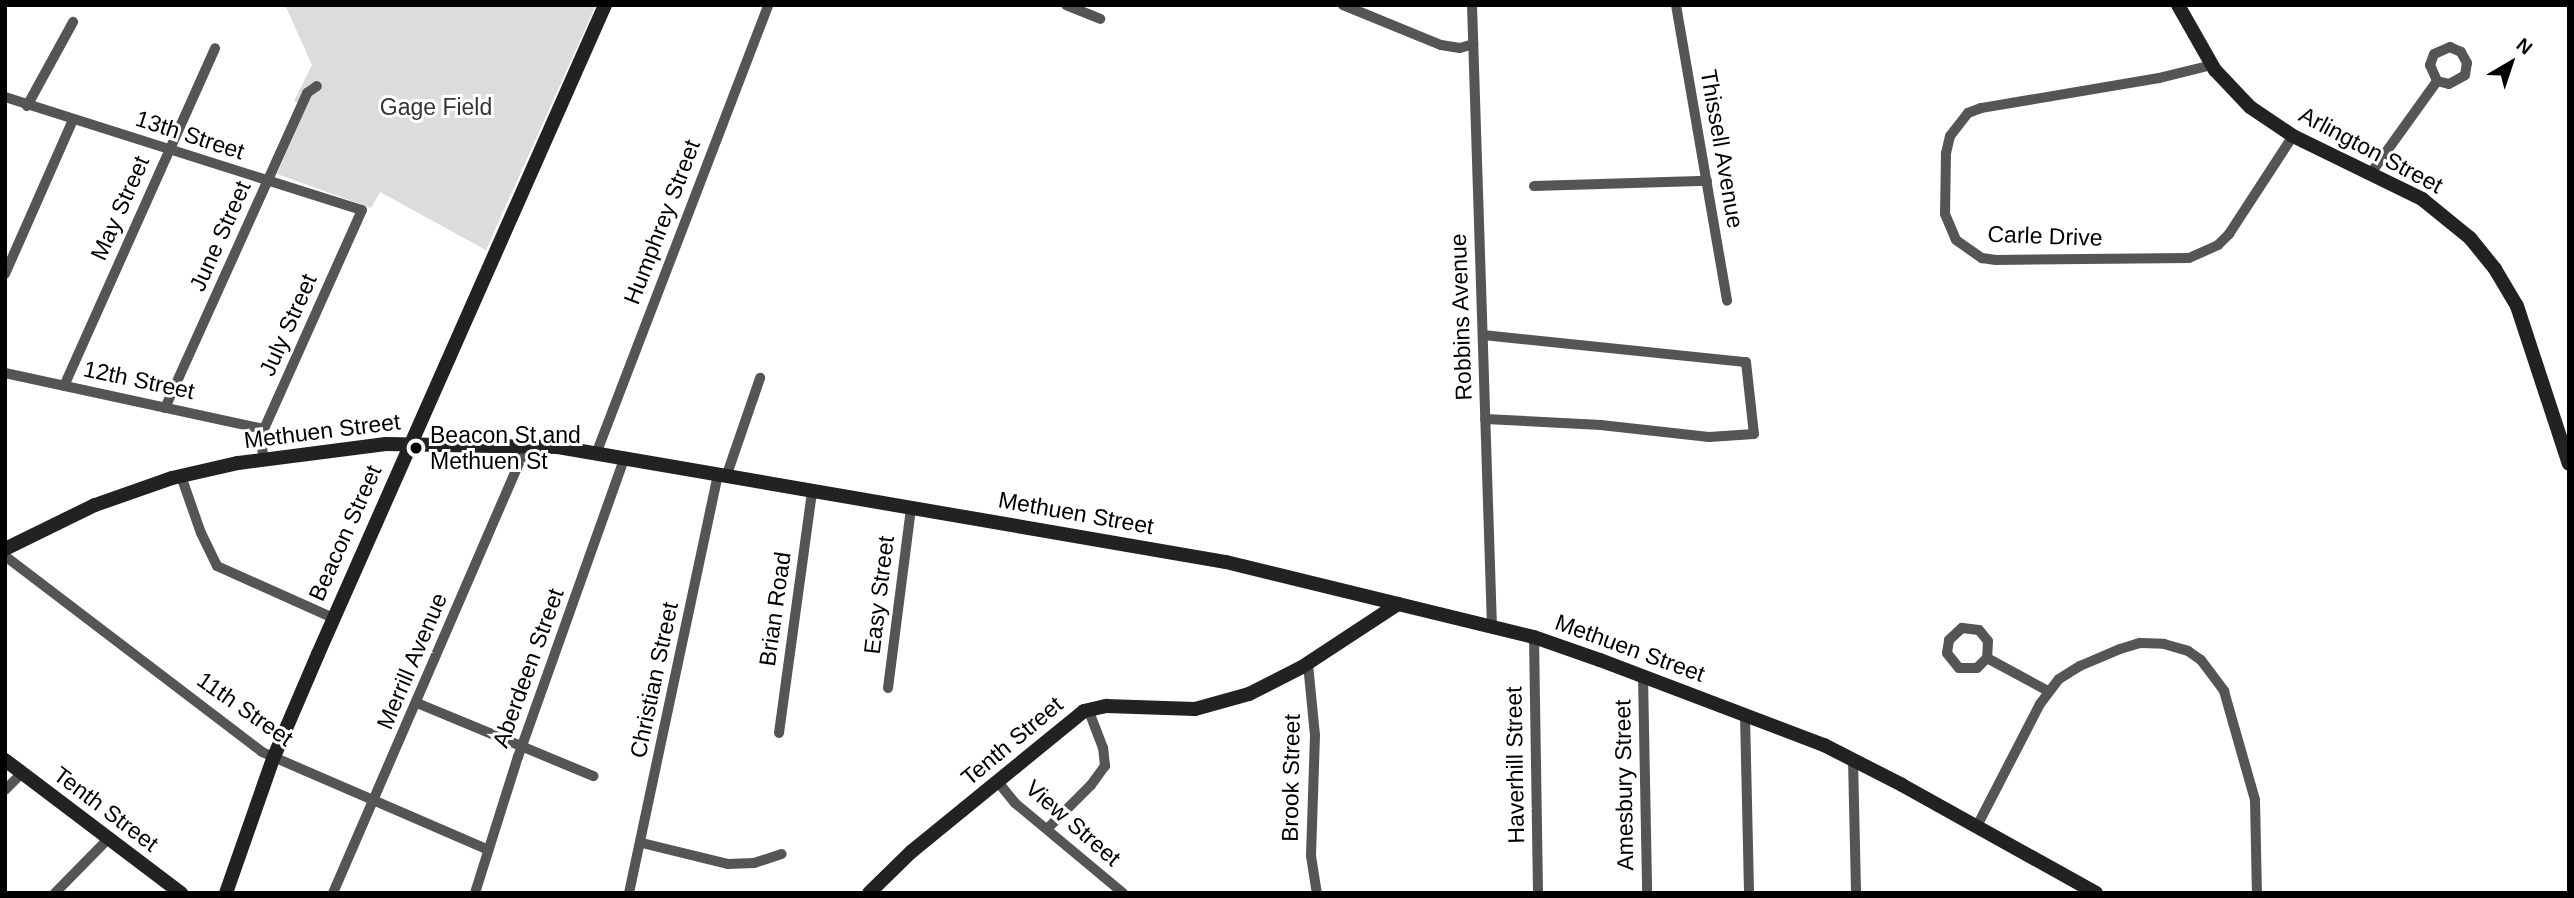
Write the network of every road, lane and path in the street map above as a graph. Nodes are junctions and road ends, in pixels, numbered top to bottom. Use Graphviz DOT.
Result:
graph roads {
  1 [pos="605,5"];
  2 [pos="768,5"];
  3 [pos="1066,5"];
  4 [pos="1343,5"];
  5 [pos="1472,5"];
  6 [pos="1676,5"];
  7 [pos="2178,5"];
  8 [pos="1100,19"];
  9 [pos="73,22"];
  10 [pos="1473,44"];
  11 [pos="215,48"];
  12 [pos="2212,65"];
  13 [pos="2437,80"];
  14 [pos="317,86"];
  15 [pos="5,97"];
  16 [pos="27,106"];
  17 [pos="73,120"];
  18 [pos="2293,136"];
  19 [pos="169,150"];
  20 [pos="2371,173"];
  21 [pos="268,181"];
  22 [pos="1707,181"];
  23 [pos="1534,186"];
  24 [pos="362,210"];
  25 [pos="5,274"];
  26 [pos="1727,301"];
  27 [pos="1483,335"];
  28 [pos="5,373"];
  29 [pos="760,378"];
  30 [pos="64,386"];
  31 [pos="166,408"];
  32 [pos="1485,419"];
  33 [pos="264,429"];
  34 [pos="410,443"];
  35 [pos="527,444"];
  36 [pos="596,454"];
  37 [pos="624,458"];
  38 [pos="264,459"];
  39 [pos="2569,464"];
  40 [pos="181,476"];
  41 [pos="722,476"];
  42 [pos="812,492"];
  43 [pos="911,508"];
  44 [pos="5,549"];
  45 [pos="5,556"];
  46 [pos="1398,604"];
  47 [pos="333,618"];
  48 [pos="1492,627"];
  49 [pos="1534,637"];
  50 [pos="1987,658"];
  51 [pos="1308,664"];
  52 [pos="1643,676"];
  53 [pos="888,688"];
  54 [pos="2049,691"];
  55 [pos="417,703"];
  56 [pos="1088,709"];
  57 [pos="1745,715"];
  58 [pos="779,733"];
  59 [pos="522,746"];
  60 [pos="273,758"];
  61 [pos="5,760"];
  62 [pos="1853,760"];
  63 [pos="22,773"];
  64 [pos="593,776"];
  65 [pos="998,782"];
  66 [pos="5,790"];
  67 [pos="371,802"];
  68 [pos="1977,826"];
  69 [pos="1047,829"];
  70 [pos="108,839"];
  71 [pos="642,843"];
  72 [pos="488,850"];
  73 [pos="782,854"];
  74 [pos="55,893"];
  75 [pos="181,893"];
  76 [pos="226,893"];
  77 [pos="333,893"];
  78 [pos="475,893"];
  79 [pos="629,893"];
  80 [pos="869,893"];
  81 [pos="1123,893"];
  82 [pos="1317,893"];
  83 [pos="1538,893"];
  84 [pos="1647,893"];
  85 [pos="1749,893"];
  86 [pos="1856,893"];
  87 [pos="2096,893"];
  88 [pos="2258,893"];
  1 -- 34 [label="street, Beacon Street"];
  2 -- 36 [label="street, Humphrey Street"];
  3 -- 8 [label="street"];
  4 -- 10 [label="street"];
  5 -- 10 [label="street, Robbins Avenue"];
  6 -- 22 [label="street, Thissell Avenue"];
  7 -- 12 [label="street, Arlington Street"];
  9 -- 16 [label="street"];
  10 -- 27 [label="street, Robbins Avenue"];
  11 -- 19 [label="street, May Street"];
  12 -- 18 [label="street, Arlington Street"];
  12 -- 18 [label="street, Carle Drive"];
  13 -- 20 [label="street"];
  14 -- 21 [label="street, June Street"];
  15 -- 16 [label="street, 13th Street"];
  16 -- 17 [label="street, 13th Street"];
  17 -- 19 [label="street, 13th Street"];
  17 -- 25 [label="street"];
  18 -- 20 [label="street, Arlington Street"];
  19 -- 21 [label="street, 13th Street"];
  19 -- 30 [label="street, May Street"];
  20 -- 39 [label="street, Arlington Street"];
  21 -- 24 [label="street, 13th Street"];
  21 -- 31 [label="street, June Street"];
  22 -- 23 [label="street"];
  22 -- 26 [label="street, Thissell Avenue"];
  24 -- 33 [label="street, July Street"];
  27 -- 32 [label="street, Robbins Avenue"];
  27 -- 32 [label="street"];
  28 -- 30 [label="street, 12th Street"];
  29 -- 41 [label="street, Christian Street"];
  30 -- 31 [label="street, 12th Street"];
  31 -- 33 [label="street, 12th Street"];
  32 -- 48 [label="street, Robbins Avenue"];
  33 -- 38 [label="street, July Street"];
  34 -- 35 [label="street, Methuen Street"];
  34 -- 38 [label="street, Methuen Street"];
  34 -- 47 [label="street, Beacon Street"];
  35 -- 36 [label="street, Methuen Street"];
  35 -- 55 [label="street, Merrill Avenue"];
  36 -- 37 [label="street, Methuen Street"];
  37 -- 41 [label="street, Methuen Street"];
  37 -- 59 [label="street, Aberdeen Street"];
  38 -- 40 [label="street, Methuen Street"];
  40 -- 44 [label="street, Methuen Street"];
  40 -- 47 [label="street"];
  41 -- 42 [label="street, Methuen Street"];
  41 -- 71 [label="street, Christian Street"];
  42 -- 43 [label="street, Methuen Street"];
  42 -- 58 [label="street, Brian Road"];
  43 -- 46 [label="street, Methuen Street"];
  43 -- 53 [label="street, Easy Street"];
  45 -- 60 [label="street, 11th Street"];
  46 -- 48 [label="street, Methuen Street"];
  46 -- 51 [label="street, Tenth Street"];
  47 -- 60 [label="street, Beacon Street"];
  48 -- 49 [label="street, Methuen Street"];
  49 -- 52 [label="street, Methuen Street"];
  49 -- 83 [label="street, Haverhill Street"];
  50 -- 50 [label="street"];
  50 -- 54 [label="street"];
  51 -- 56 [label="street, Tenth Street"];
  51 -- 82 [label="street, Brook Street"];
  52 -- 57 [label="street, Methuen Street"];
  52 -- 84 [label="street, Amesbury Street"];
  54 -- 68 [label="street"];
  54 -- 88 [label="street"];
  55 -- 59 [label="street"];
  55 -- 67 [label="street, Merrill Avenue"];
  56 -- 65 [label="street, Tenth Street"];
  56 -- 69 [label="street"];
  57 -- 62 [label="street, Methuen Street"];
  57 -- 85 [label="street"];
  59 -- 64 [label="street"];
  59 -- 72 [label="street, Aberdeen Street"];
  60 -- 67 [label="street, 11th Street"];
  60 -- 76 [label="street, Beacon Street"];
  61 -- 63 [label="street, Tenth Street"];
  62 -- 68 [label="street, Methuen Street"];
  62 -- 86 [label="street"];
  63 -- 66 [label="street"];
  63 -- 70 [label="street, Tenth Street"];
  65 -- 69 [label="street, View Street"];
  65 -- 80 [label="street, Tenth Street"];
  67 -- 72 [label="street, 11th Street"];
  67 -- 77 [label="street, Merrill Avenue"];
  68 -- 87 [label="street, Methuen Street"];
  69 -- 81 [label="street, View Street"];
  70 -- 74 [label="street"];
  70 -- 75 [label="street, Tenth Street"];
  71 -- 73 [label="street"];
  71 -- 79 [label="street, Christian Street"];
  72 -- 78 [label="street, Aberdeen Street"];
}
